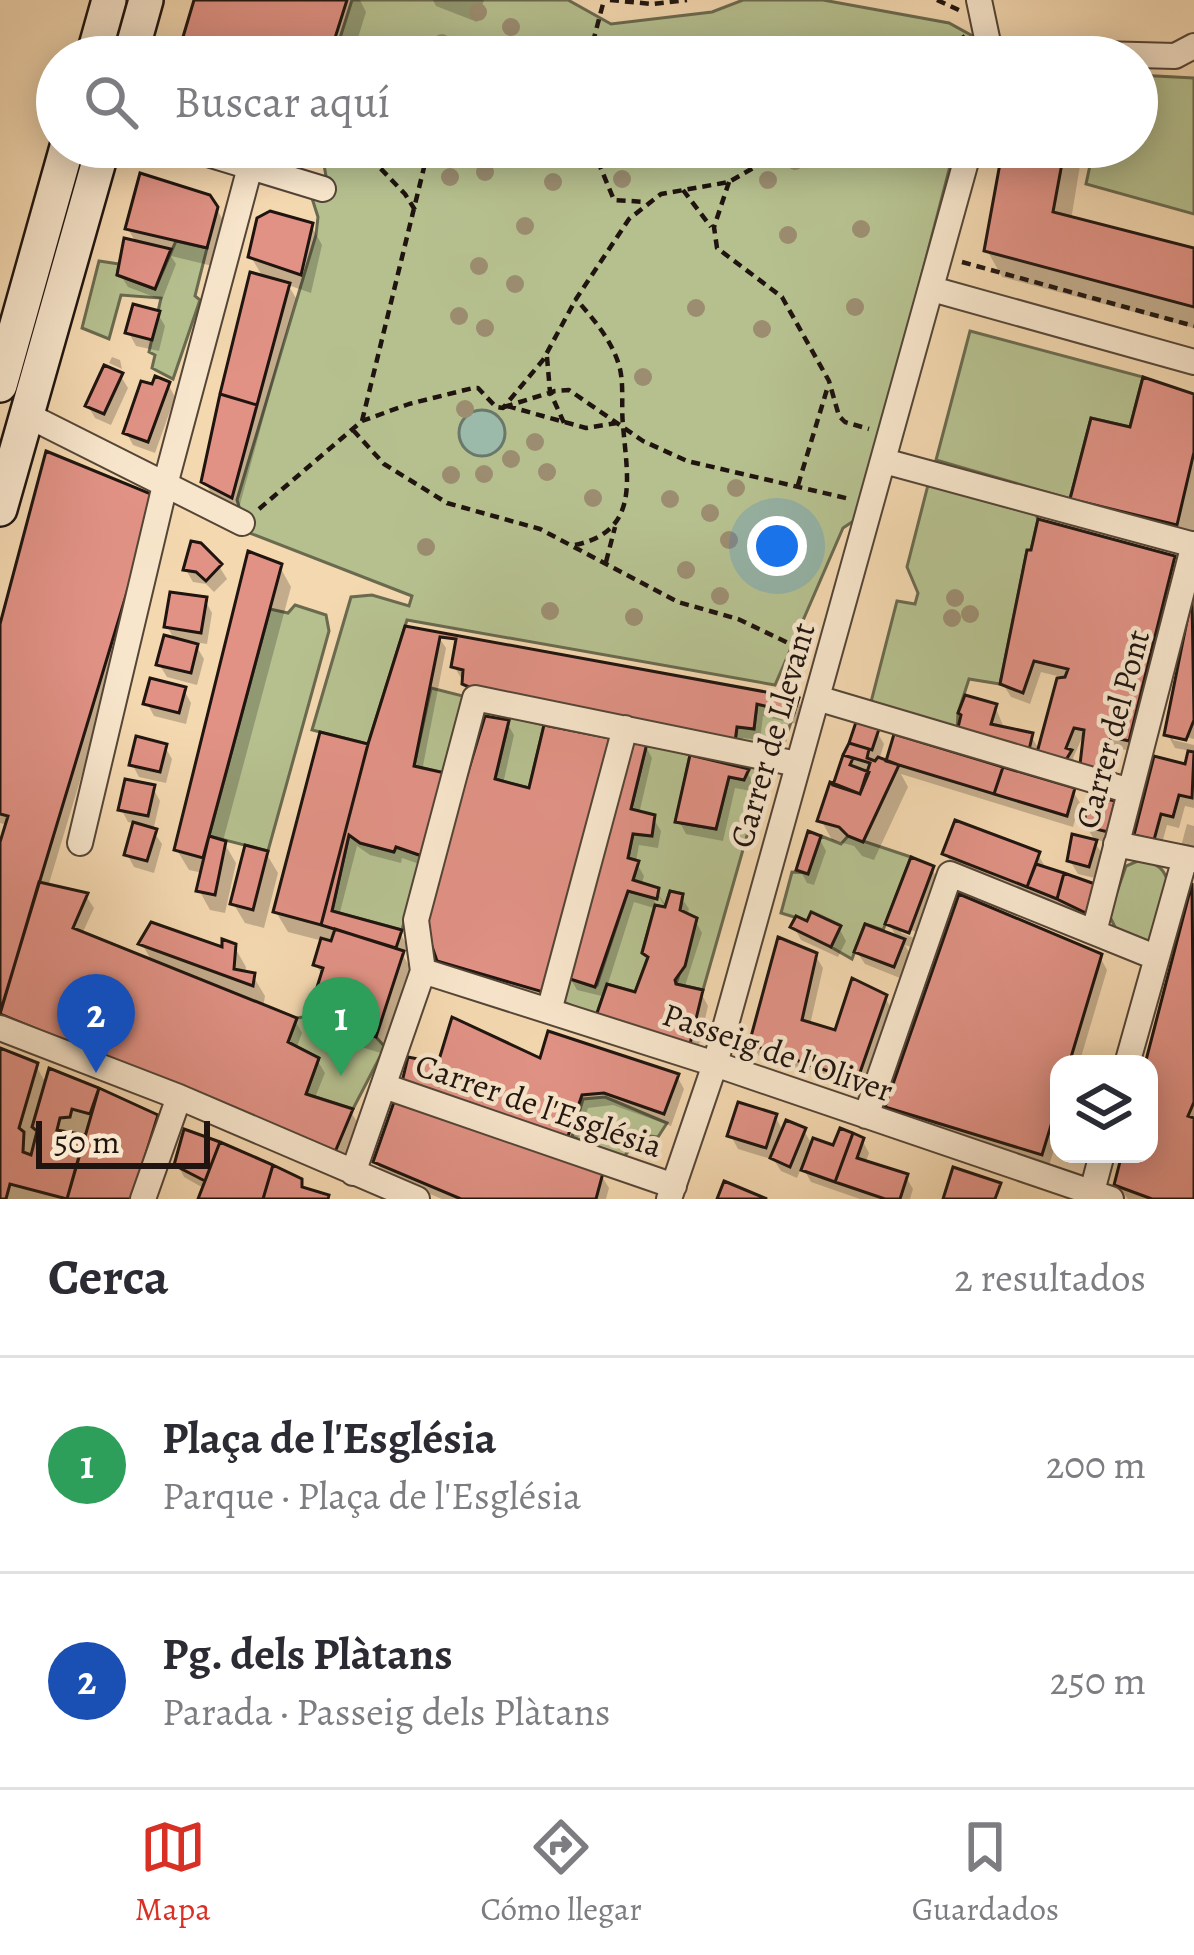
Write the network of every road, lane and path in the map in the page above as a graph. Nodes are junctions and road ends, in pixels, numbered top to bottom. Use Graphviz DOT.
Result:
graph roads {
  1 [pos="109,0"];
  2 [pos="146,0"];
  3 [pos="607,0"];
  4 [pos="687,0"];
  5 [pos="982,12"];
  6 [pos="99,36"];
  7 [pos="136,36"];
  8 [pos="596,36"];
  9 [pos="957,36"];
  10 [pos="1158,56"];
  11 [pos="1188,56"];
  12 [pos="61,168"];
  13 [pos="98,168"];
  14 [pos="250,168"];
  15 [pos="253,168"];
  16 [pos="381,168"];
  17 [pos="424,168"];
  18 [pos="600,168"];
  19 [pos="752,168"];
  20 [pos="964,168"];
  21 [pos="728,182"];
  22 [pos="420,183"];
  23 [pos="323,189"];
  24 [pos="402,190"];
  25 [pos="683,190"];
  26 [pos="652,201"];
  27 [pos="620,203"];
  28 [pos="415,210"];
  29 [pos="627,223"];
  30 [pos="714,232"];
  31 [pos="941,256"];
  32 [pos="932,289"];
  33 [pos="575,299"];
  34 [pos="1194,326"];
  35 [pos="547,352"];
  36 [pos="1194,362"];
  37 [pos="830,381"];
  38 [pos="0,385"];
  39 [pos="550,392"];
  40 [pos="505,407"];
  41 [pos="26,415"];
  42 [pos="362,422"];
  43 [pos="566,425"];
  44 [pos="620,426"];
  45 [pos="352,430"];
  46 [pos="888,448"];
  47 [pos="165,485"];
  48 [pos="797,486"];
  49 [pos="873,504"];
  50 [pos="0,509"];
  51 [pos="242,524"];
  52 [pos="615,527"];
  53 [pos="1194,544"];
  54 [pos="572,546"];
  55 [pos="606,563"];
  56 [pos="829,659"];
  57 [pos="818,698"];
  58 [pos="625,728"];
  59 [pos="797,764"];
  60 [pos="1130,791"];
  61 [pos="80,843"];
  62 [pos="1116,844"];
  63 [pos="1190,859"];
  64 [pos="1094,932"];
  65 [pos="1155,957"];
  66 [pos="423,971"];
  67 [pos="549,1011"];
  68 [pos="0,1028"];
  69 [pos="1128,1055"];
  70 [pos="715,1064"];
  71 [pos="383,1086"];
  72 [pos="179,1097"];
  73 [pos="866,1116"];
  74 [pos="1101,1163"];
  75 [pos="352,1173"];
  76 [pos="671,1192"];
  77 [pos="1097,1197"];
  78 [pos="143,1199"];
  79 [pos="417,1199"];
  1 -- 6 [label="main road"];
  2 -- 7 [label="main road"];
  3 -- 4 [label="path"];
  3 -- 8 [label="path"];
  5 -- 9 [label="path"];
  10 -- 11 [label="street"];
  12 -- 38 [label="main road"];
  13 -- 41 [label="main road"];
  14 -- 47 [label="street"];
  15 -- 23 [label="street"];
  16 -- 24 [label="path"];
  17 -- 22 [label="path"];
  18 -- 27 [label="path"];
  19 -- 21 [label="path"];
  20 -- 31 [label="street, Carrer de Llevant"];
  21 -- 25 [label="path"];
  21 -- 30 [label="path"];
  22 -- 24 [label="path"];
  22 -- 28 [label="path"];
  24 -- 28 [label="path"];
  25 -- 26 [label="path"];
  25 -- 30 [label="path"];
  26 -- 27 [label="path"];
  26 -- 29 [label="path"];
  27 -- 29 [label="path"];
  28 -- 42 [label="path"];
  29 -- 33 [label="path"];
  30 -- 37 [label="path"];
  31 -- 32 [label="street, Carrer de Llevant"];
  31 -- 34 [label="path"];
  32 -- 36 [label="street"];
  32 -- 46 [label="street, Carrer de Llevant"];
  33 -- 35 [label="path"];
  33 -- 44 [label="path"];
  35 -- 39 [label="path"];
  35 -- 40 [label="path"];
  37 -- 46 [label="path"];
  37 -- 48 [label="path"];
  39 -- 40 [label="path"];
  39 -- 43 [label="path"];
  39 -- 44 [label="path"];
  40 -- 42 [label="path"];
  40 -- 43 [label="path"];
  41 -- 47 [label="street"];
  41 -- 50 [label="main road"];
  42 -- 45 [label="path"];
  43 -- 44 [label="path"];
  44 -- 48 [label="path"];
  44 -- 52 [label="path"];
  45 -- 51 [label="path"];
  45 -- 54 [label="path"];
  46 -- 49 [label="street, Carrer de Llevant"];
  46 -- 53 [label="street"];
  47 -- 51 [label="street"];
  47 -- 61 [label="street"];
  48 -- 49 [label="path"];
  49 -- 56 [label="street, Carrer de Llevant"];
  52 -- 54 [label="path"];
  52 -- 55 [label="path"];
  53 -- 60 [label="street, Carrer del Pont"];
  54 -- 55 [label="path"];
  55 -- 56 [label="path"];
  56 -- 57 [label="street, Carrer de Llevant"];
  57 -- 59 [label="street, Carrer de Llevant"];
  57 -- 60 [label="street"];
  58 -- 59 [label="street"];
  58 -- 66 [label="street"];
  58 -- 67 [label="street"];
  59 -- 70 [label="street, Carrer de Llevant"];
  60 -- 62 [label="street, Carrer del Pont"];
  62 -- 63 [label="street"];
  62 -- 64 [label="street, Carrer del Pont"];
  63 -- 65 [label="street"];
  64 -- 65 [label="street"];
  64 -- 73 [label="street"];
  65 -- 69 [label="street"];
  66 -- 67 [label="street, Passeig de l'Oliver"];
  66 -- 71 [label="street"];
  67 -- 70 [label="street, Passeig de l'Oliver"];
  68 -- 72 [label="street"];
  70 -- 73 [label="street, Passeig de l'Oliver"];
  70 -- 76 [label="street, Carrer de Llevant"];
  71 -- 75 [label="street"];
  71 -- 76 [label="street, Carrer de l'Església"];
  72 -- 75 [label="street"];
  72 -- 78 [label="street"];
  73 -- 77 [label="street, Passeig de l'Oliver"];
  74 -- 77 [label="street"];
  75 -- 79 [label="street"];
}
